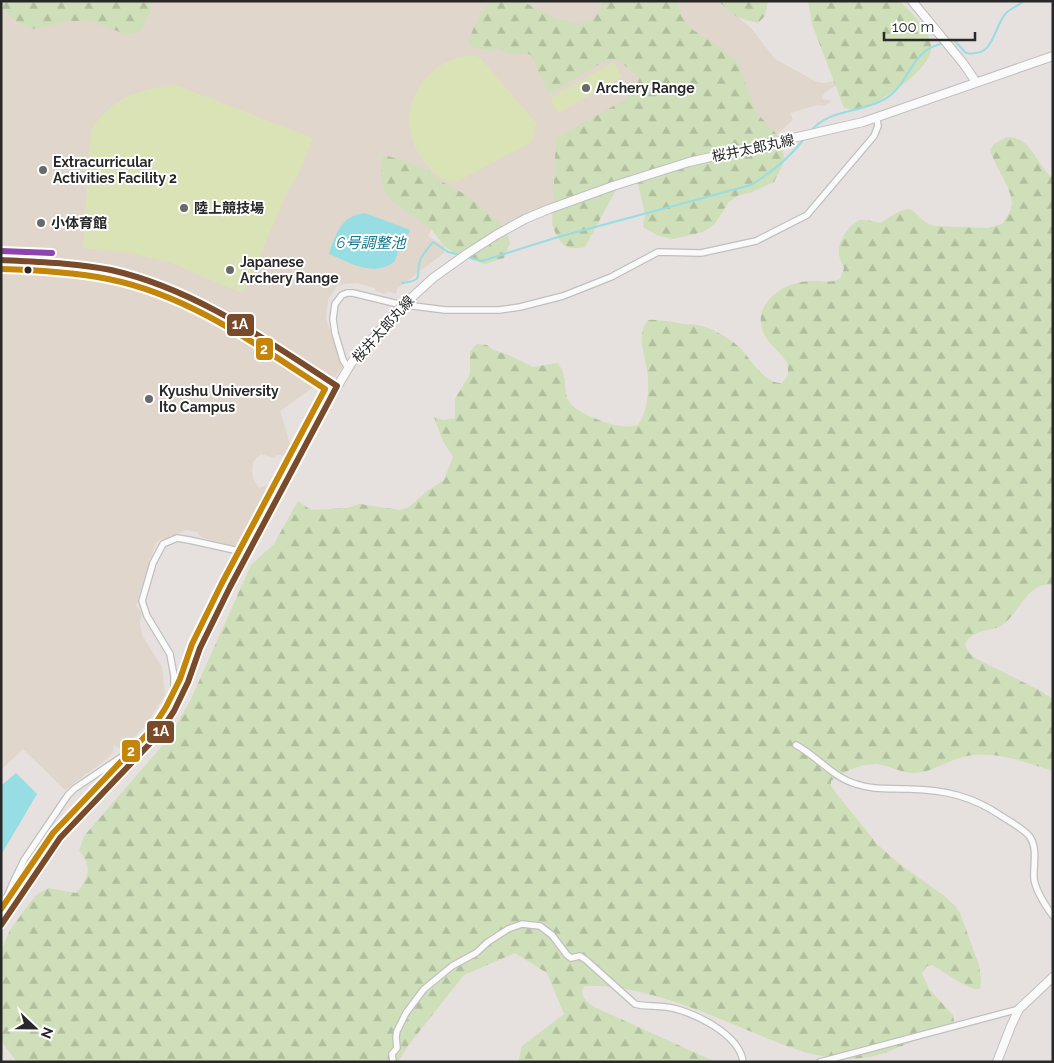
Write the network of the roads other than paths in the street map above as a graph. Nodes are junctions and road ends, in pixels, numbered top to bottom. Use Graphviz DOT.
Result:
graph roads {
  1 [pos="912,1"];
  2 [pos="1053,56"];
  3 [pos="976,82"];
  4 [pos="877,118"];
  5 [pos="348,368"];
  6 [pos="248,553"];
  7 [pos="796,745"];
  8 [pos="1,912"];
  9 [pos="1053,916"];
  10 [pos="2,924"];
  11 [pos="1053,977"];
  12 [pos="1019,1009"];
  13 [pos="393,1062"];
  14 [pos="743,1062"];
  15 [pos="820,1062"];
  16 [pos="997,1062"];
  1 -- 3 [label="main road"];
  2 -- 3 [label="main road, 桜井太郎丸線"];
  3 -- 4 [label="main road, 桜井太郎丸線"];
  4 -- 5 [label="main road, 桜井太郎丸線, bridge"];
  4 -- 5 [label="street"];
  5 -- 6 [label="main road, 桜井太郎丸線"];
  6 -- 8 [label="street"];
  6 -- 10 [label="main road, 桜井太郎丸線"];
  7 -- 9 [label="street"];
  11 -- 12 [label="main road"];
  12 -- 15 [label="street"];
  12 -- 16 [label="main road"];
  13 -- 14 [label="street"];
}
